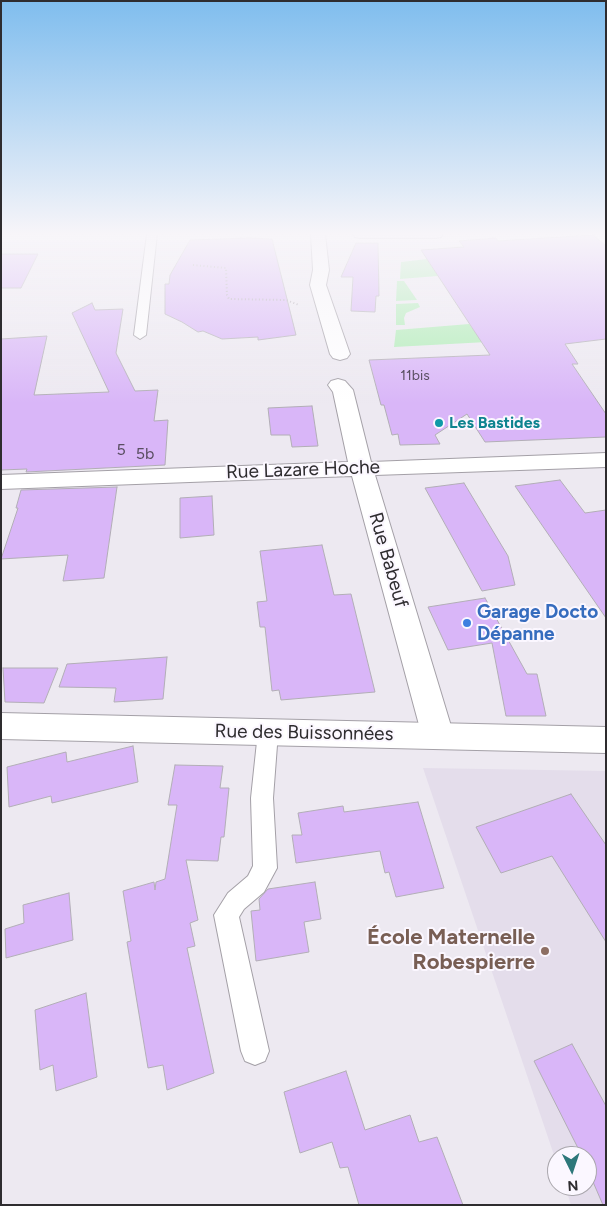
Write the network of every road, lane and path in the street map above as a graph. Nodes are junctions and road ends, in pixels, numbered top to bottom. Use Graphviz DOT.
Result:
graph roads {
  1 [pos="146,290"];
  2 [pos="227,290"];
  3 [pos="320,290"];
  4 [pos="325,307"];
  5 [pos="140,335"];
  6 [pos="340,354"];
  7 [pos="338,385"];
  8 [pos="606,460"];
  9 [pos="361,468"];
  10 [pos="1,482"];
  11 [pos="1,726"];
  12 [pos="268,732"];
  13 [pos="438,736"];
  14 [pos="606,740"];
  15 [pos="255,1051"];
  1 -- 5 [label="lane"];
  2 -- 4 [label="path"];
  3 -- 4 [label="street"];
  4 -- 6 [label="street"];
  7 -- 9 [label="street, Rue Babeuf"];
  8 -- 9 [label="street, Rue Lazare Hoche"];
  9 -- 10 [label="street, Rue Lazare Hoche"];
  9 -- 13 [label="street, Rue Babeuf"];
  11 -- 12 [label="street, Rue des Buissonnées"];
  12 -- 13 [label="street, Rue des Buissonnées"];
  12 -- 15 [label="lane"];
  13 -- 14 [label="street, Rue des Buissonnées"];
}
